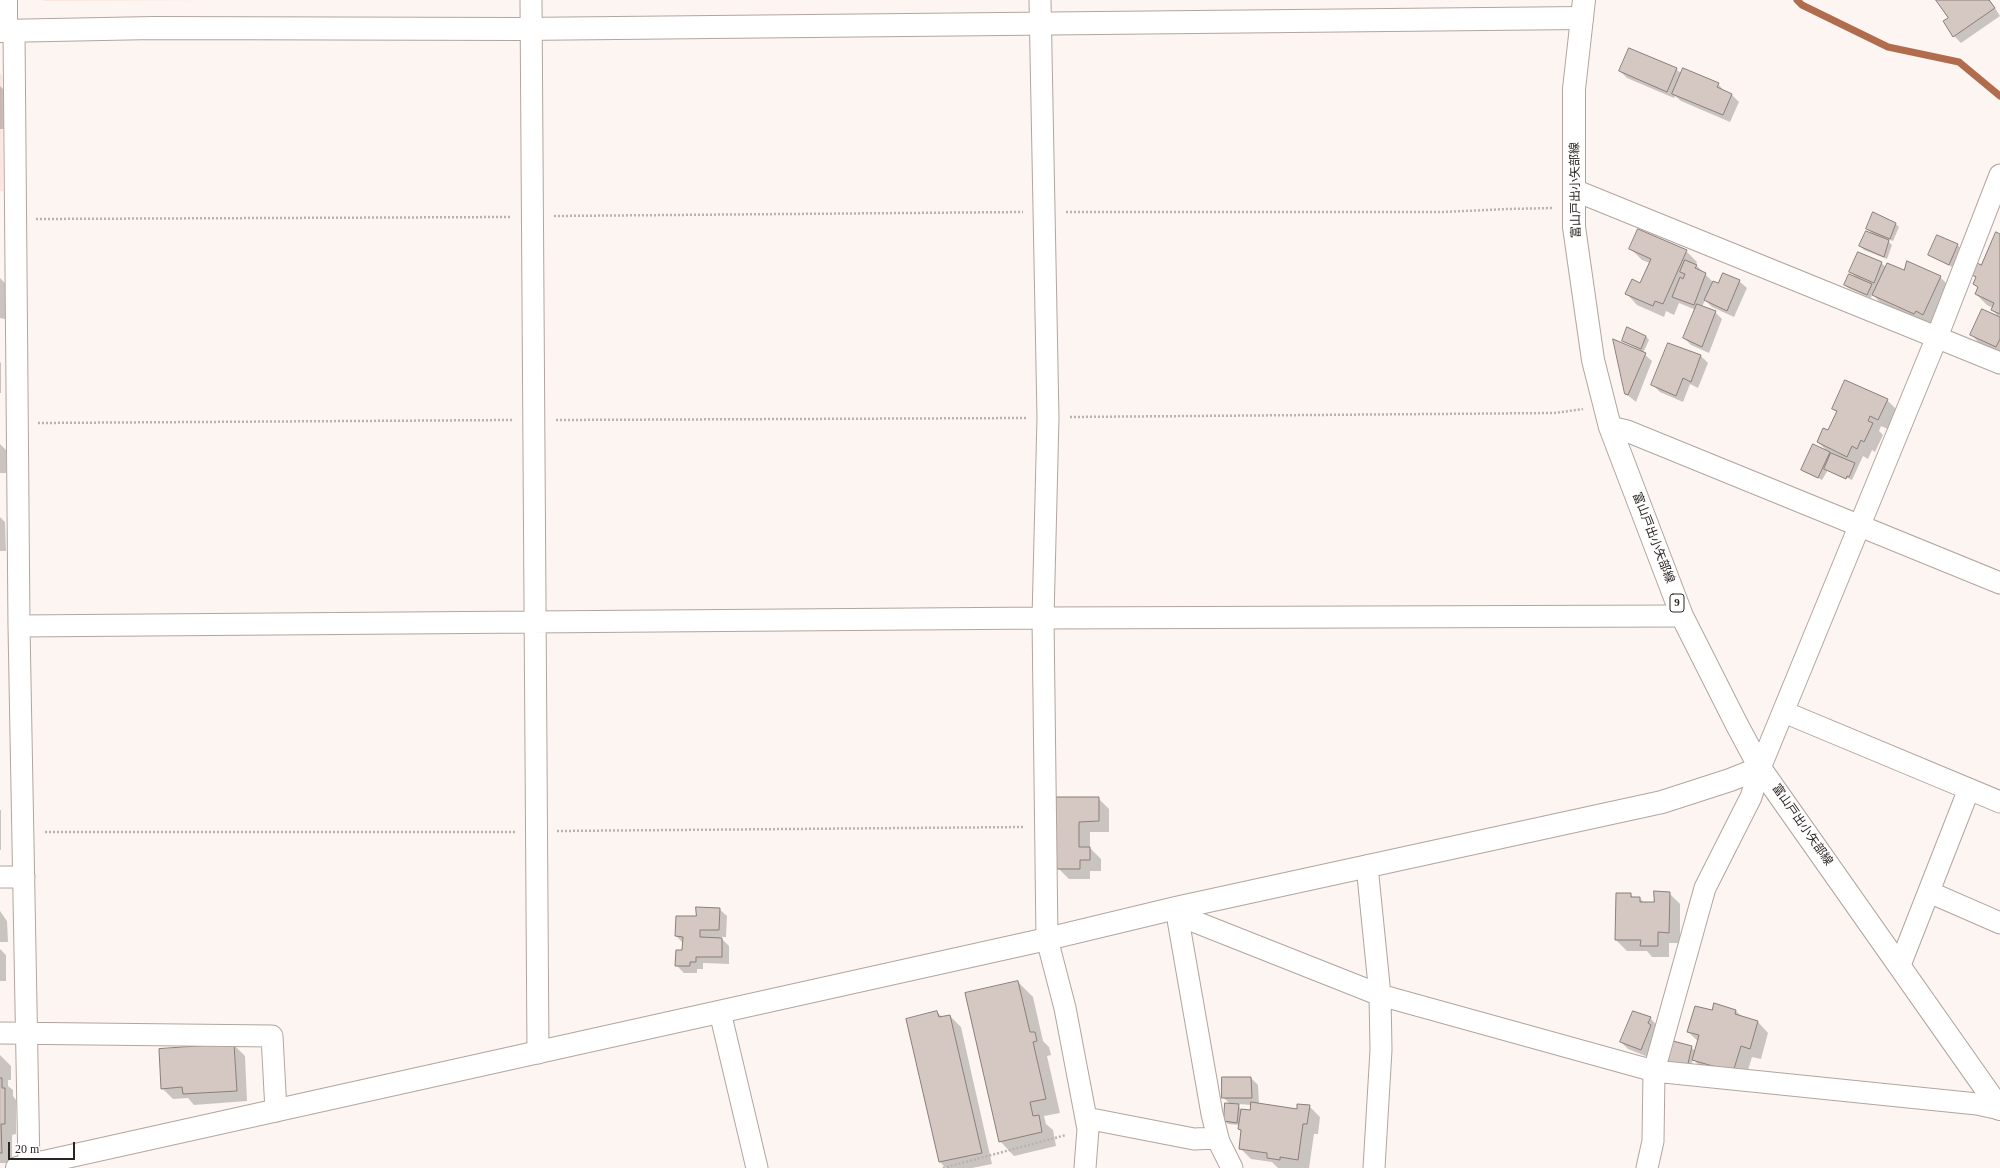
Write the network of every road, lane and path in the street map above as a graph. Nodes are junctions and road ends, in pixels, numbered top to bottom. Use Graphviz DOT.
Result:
graph roads {
  1 [pos="6,0"];
  2 [pos="531,0"];
  3 [pos="1040,0"];
  4 [pos="1583,9"];
  5 [pos="1040,24"];
  6 [pos="532,29"];
  7 [pos="7,31"];
  8 [pos="2000,175"];
  9 [pos="1574,199"];
  10 [pos="1044,212"];
  11 [pos="533,216"];
  12 [pos="16,220"];
  13 [pos="8,259"];
  14 [pos="1937,337"];
  15 [pos="2000,363"];
  16 [pos="1607,417"];
  17 [pos="1048,418"];
  18 [pos="534,420"];
  19 [pos="18,423"];
  20 [pos="9,502"];
  21 [pos="1859,526"];
  22 [pos="2000,583"];
  23 [pos="1682,616"];
  24 [pos="1043,618"];
  25 [pos="535,623"];
  26 [pos="19,626"];
  27 [pos="1784,712"];
  28 [pos="1760,768"];
  29 [pos="1969,789"];
  30 [pos="2000,802"];
  31 [pos="1367,866"];
  32 [pos="0,877"];
  33 [pos="24,877"];
  34 [pos="1929,892"];
  35 [pos="1177,911"];
  36 [pos="2000,923"];
  37 [pos="1047,939"];
  38 [pos="1900,965"];
  39 [pos="1380,995"];
  40 [pos="720,1012"];
  41 [pos="0,1033"];
  42 [pos="26,1033"];
  43 [pos="538,1053"];
  44 [pos="1654,1071"];
  45 [pos="2000,1109"];
  46 [pos="276,1111"];
  47 [pos="1087,1124"];
  48 [pos="1217,1138"];
  49 [pos="25,1167"];
  50 [pos="757,1168"];
  51 [pos="943,1168"];
  52 [pos="1085,1168"];
  53 [pos="1232,1168"];
  54 [pos="1374,1168"];
  55 [pos="1647,1168"];
  1 -- 7 [label="street"];
  2 -- 6 [label="street"];
  3 -- 5 [label="street"];
  4 -- 5 [label="street"];
  4 -- 9 [label="street, 富山戸出小矢部線 / 9"];
  5 -- 6 [label="street"];
  5 -- 10 [label="street"];
  6 -- 7 [label="street"];
  6 -- 11 [label="street"];
  7 -- 12 [label="street"];
  8 -- 14 [label="street"];
  9 -- 10 [label="path"];
  9 -- 14 [label="street"];
  9 -- 16 [label="street, 富山戸出小矢部線 / 9"];
  10 -- 11 [label="path"];
  10 -- 17 [label="street"];
  11 -- 12 [label="path"];
  11 -- 18 [label="street"];
  12 -- 13 [label="street"];
  13 -- 19 [label="street"];
  14 -- 15 [label="street"];
  14 -- 21 [label="street"];
  16 -- 17 [label="path"];
  16 -- 21 [label="street"];
  16 -- 23 [label="street, 富山戸出小矢部線 / 9"];
  17 -- 18 [label="path"];
  17 -- 24 [label="street"];
  18 -- 19 [label="path"];
  18 -- 25 [label="street"];
  19 -- 20 [label="street"];
  20 -- 26 [label="street"];
  21 -- 22 [label="street"];
  21 -- 27 [label="street"];
  23 -- 24 [label="street"];
  23 -- 28 [label="street, 富山戸出小矢部線 / 9"];
  24 -- 25 [label="street"];
  24 -- 37 [label="street"];
  25 -- 26 [label="street"];
  25 -- 43 [label="street"];
  26 -- 33 [label="street"];
  27 -- 28 [label="street"];
  27 -- 29 [label="street"];
  28 -- 31 [label="street"];
  28 -- 38 [label="street, 富山戸出小矢部線 / 9"];
  28 -- 44 [label="street"];
  29 -- 30 [label="street"];
  29 -- 34 [label="street"];
  31 -- 35 [label="street"];
  31 -- 39 [label="street"];
  32 -- 33 [label="street"];
  33 -- 42 [label="street"];
  34 -- 36 [label="street"];
  34 -- 38 [label="street"];
  35 -- 37 [label="street"];
  35 -- 39 [label="street"];
  35 -- 48 [label="street"];
  37 -- 40 [label="street"];
  37 -- 47 [label="street"];
  38 -- 45 [label="street, 富山戸出小矢部線 / 9"];
  39 -- 44 [label="street"];
  39 -- 54 [label="street"];
  40 -- 43 [label="street"];
  40 -- 50 [label="street"];
  41 -- 42 [label="street"];
  42 -- 46 [label="street"];
  42 -- 49 [label="street"];
  43 -- 46 [label="street"];
  44 -- 45 [label="street"];
  44 -- 55 [label="street"];
  46 -- 49 [label="street"];
  47 -- 48 [label="street"];
  47 -- 51 [label="path"];
  47 -- 52 [label="street"];
  48 -- 53 [label="street"];
}
